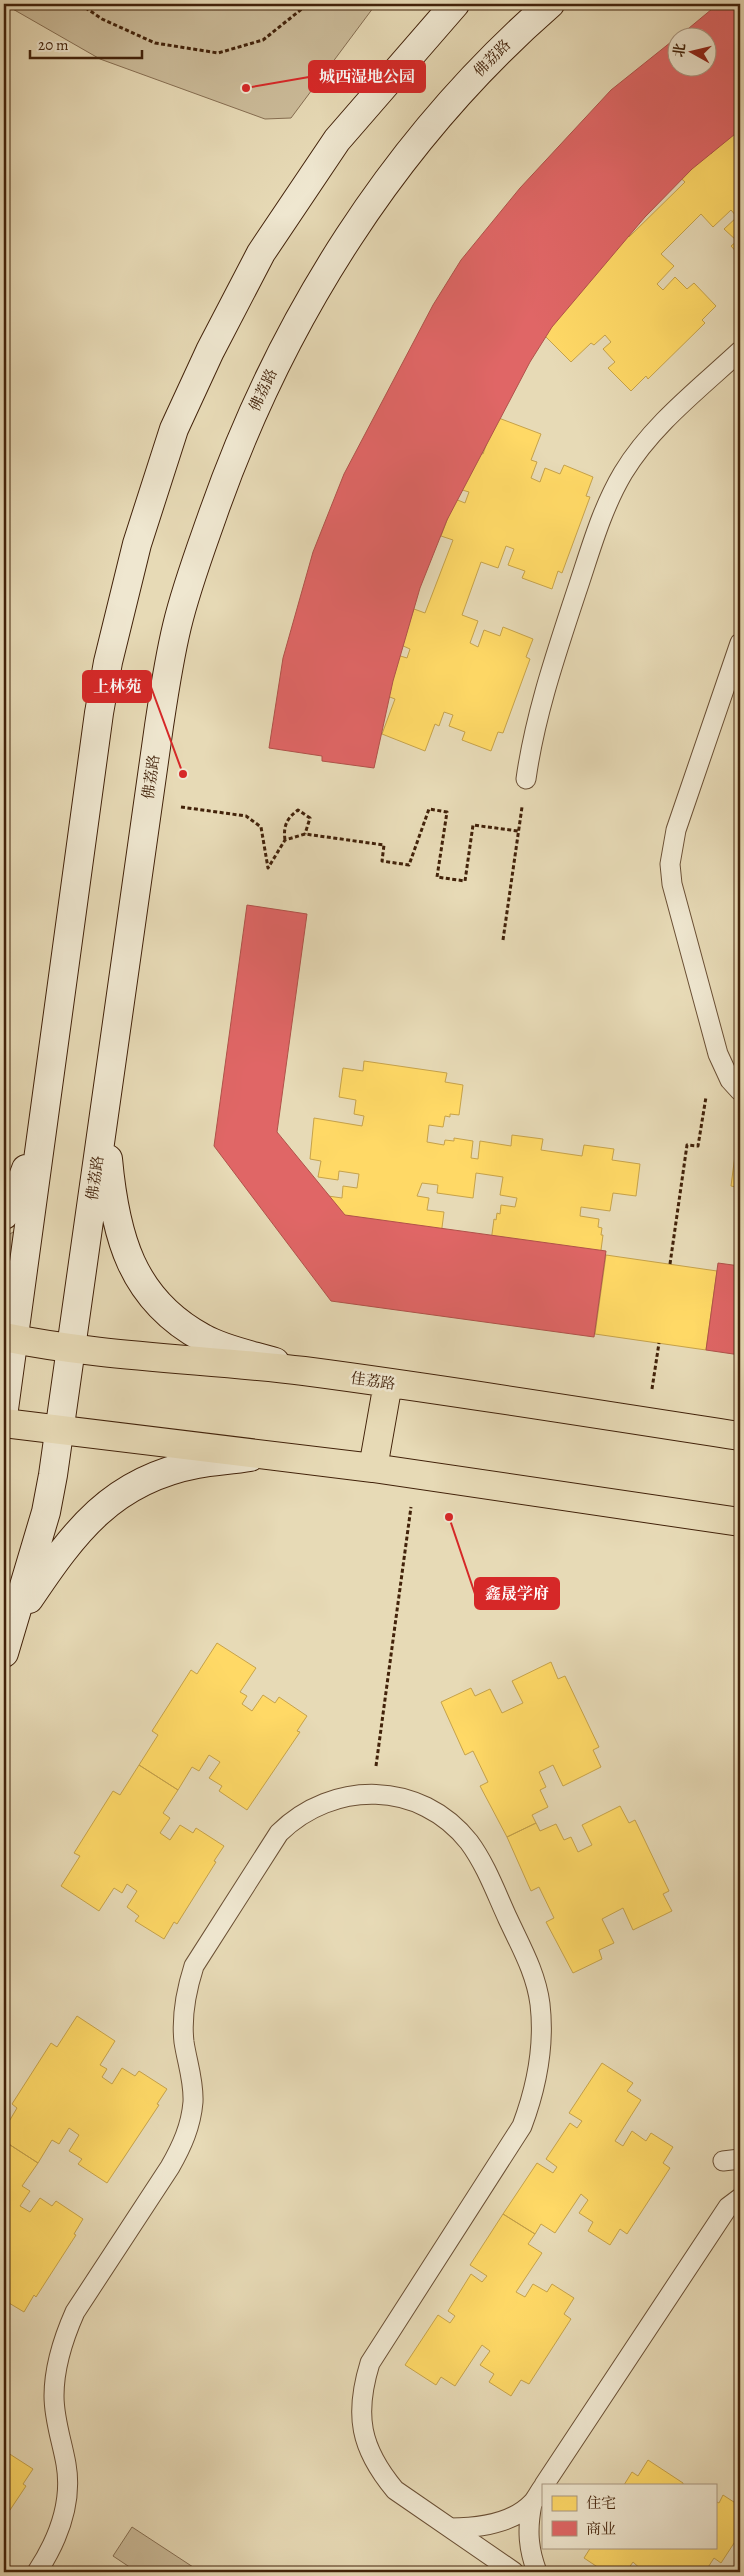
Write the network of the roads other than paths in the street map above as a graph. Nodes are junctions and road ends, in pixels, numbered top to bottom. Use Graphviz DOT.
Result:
graph roads {
  1 [pos="455,4"];
  2 [pos="550,4"];
  3 [pos="740,351"];
  4 [pos="740,643"];
  5 [pos="526,779"];
  6 [pos="740,1091"];
  7 [pos="104,1118"];
  8 [pos="41,1130"];
  9 [pos="4,1215"];
  10 [pos="8,1338"];
  11 [pos="71,1347"];
  12 [pos="302,1371"];
  13 [pos="388,1382"];
  14 [pos="4,1409"];
  15 [pos="4,1423"];
  16 [pos="60,1431"];
  17 [pos="740,1436"];
  18 [pos="267,1455"];
  19 [pos="373,1468"];
  20 [pos="740,1522"];
  21 [pos="4,1653"];
  22 [pos="740,2198"];
  23 [pos="544,2484"];
  24 [pos="542,2488"];
  25 [pos="532,2504"];
  26 [pos="450,2528"];
  27 [pos="37,2572"];
  28 [pos="514,2572"];
  29 [pos="537,2572"];
  1 -- 8 [label="main road"];
  2 -- 7 [label="main road, 佛荔路"];
  3 -- 5 [label="lane"];
  4 -- 6 [label="lane"];
  7 -- 11 [label="main road, 佛荔路"];
  7 -- 12 [label="main road"];
  8 -- 9 [label="main road"];
  8 -- 10 [label="main road"];
  10 -- 11 [label="main road, 佳荔路"];
  10 -- 14 [label="main road"];
  11 -- 12 [label="main road, 佳荔路"];
  11 -- 16 [label="main road, 佛荔路"];
  12 -- 13 [label="main road, 佳荔路"];
  13 -- 17 [label="main road, 佳荔路"];
  13 -- 19 [label="main road"];
  15 -- 16 [label="main road"];
  16 -- 18 [label="main road"];
  16 -- 21 [label="main road, 佛荔路"];
  18 -- 19 [label="main road"];
  18 -- 21 [label="main road"];
  19 -- 20 [label="main road"];
  22 -- 23 [label="lane"];
  24 -- 25 [label="lane"];
  25 -- 26 [label="lane"];
  25 -- 29 [label="lane"];
  26 -- 27 [label="lane"];
  26 -- 28 [label="lane"];
}
